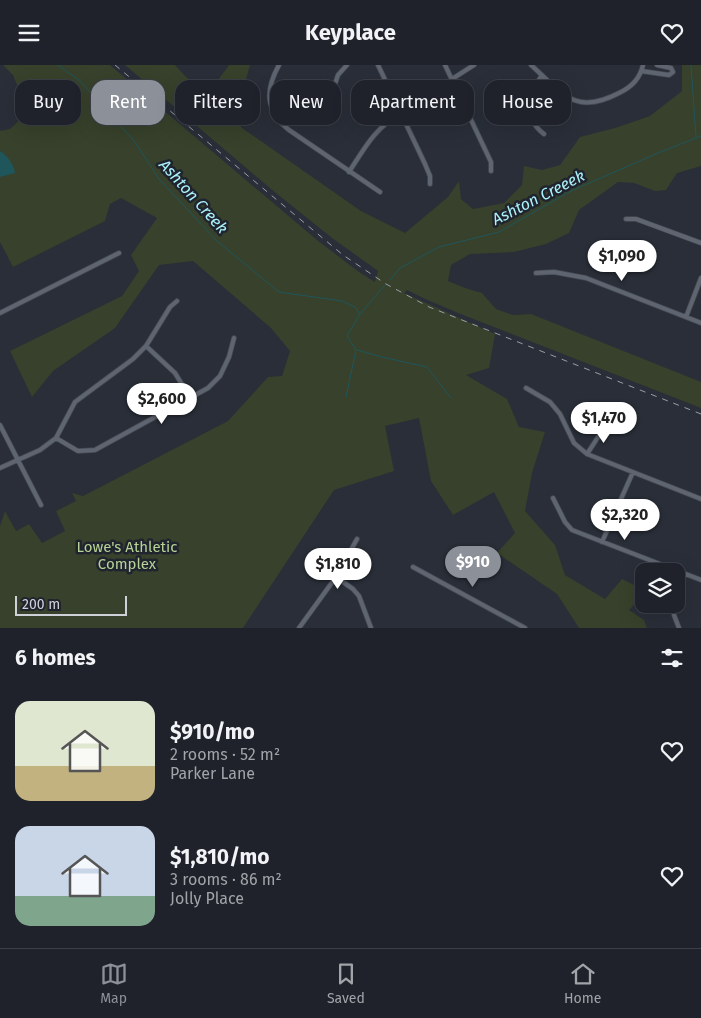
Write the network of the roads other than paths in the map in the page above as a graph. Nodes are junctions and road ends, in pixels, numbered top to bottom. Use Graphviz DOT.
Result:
graph roads {
  1 [pos="279,65"];
  2 [pos="347,65"];
  3 [pos="378,65"];
  4 [pos="445,65"];
  5 [pos="474,65"];
  6 [pos="531,65"];
  7 [pos="642,65"];
  8 [pos="657,65"];
  9 [pos="641,71"];
  10 [pos="542,75"];
  11 [pos="452,79"];
  12 [pos="336,80"];
  13 [pos="385,80"];
  14 [pos="383,125"];
  15 [pos="406,125"];
  16 [pos="544,134"];
  17 [pos="350,171"];
  18 [pos="491,171"];
  19 [pos="430,184"];
  20 [pos="380,192"];
  21 [pos="626,219"];
  22 [pos="701,243"];
  23 [pos="119,253"];
  24 [pos="536,273"];
  25 [pos="701,278"];
  26 [pos="177,301"];
  27 [pos="0,313"];
  28 [pos="686,317"];
  29 [pos="701,323"];
  30 [pos="234,338"];
  31 [pos="146,346"];
  32 [pos="526,388"];
  33 [pos="191,399"];
  34 [pos="0,425"];
  35 [pos="606,425"];
  36 [pos="56,438"];
  37 [pos="587,454"];
  38 [pos="18,461"];
  39 [pos="0,468"];
  40 [pos="633,473"];
  41 [pos="553,498"];
  42 [pos="701,499"];
  43 [pos="41,505"];
  44 [pos="357,539"];
  45 [pos="602,542"];
  46 [pos="656,563"];
  47 [pos="413,567"];
  48 [pos="685,574"];
  49 [pos="336,577"];
  50 [pos="701,580"];
  51 [pos="674,613"];
  52 [pos="299,628"];
  53 [pos="371,628"];
  54 [pos="525,628"];
  55 [pos="679,628"];
  1 -- 17 [label="street"];
  2 -- 12 [label="street"];
  3 -- 13 [label="street"];
  4 -- 11 [label="street"];
  5 -- 11 [label="street"];
  6 -- 10 [label="street"];
  7 -- 9 [label="street"];
  8 -- 9 [label="street"];
  9 -- 10 [label="street"];
  10 -- 16 [label="street"];
  11 -- 18 [label="street"];
  14 -- 17 [label="street"];
  15 -- 19 [label="street"];
  17 -- 20 [label="street"];
  21 -- 22 [label="street"];
  23 -- 27 [label="street"];
  24 -- 28 [label="street"];
  25 -- 28 [label="street"];
  26 -- 31 [label="street"];
  28 -- 29 [label="street"];
  30 -- 33 [label="street"];
  31 -- 33 [label="street"];
  31 -- 36 [label="street"];
  32 -- 37 [label="street"];
  33 -- 36 [label="street"];
  34 -- 38 [label="street"];
  35 -- 37 [label="street"];
  36 -- 38 [label="street"];
  37 -- 40 [label="street"];
  38 -- 39 [label="street"];
  38 -- 43 [label="street"];
  40 -- 42 [label="street"];
  40 -- 45 [label="street"];
  41 -- 45 [label="street"];
  44 -- 49 [label="street"];
  45 -- 46 [label="street"];
  47 -- 54 [label="street"];
  48 -- 50 [label="street"];
  49 -- 52 [label="street"];
  49 -- 53 [label="street"];
  51 -- 55 [label="street"];
}
